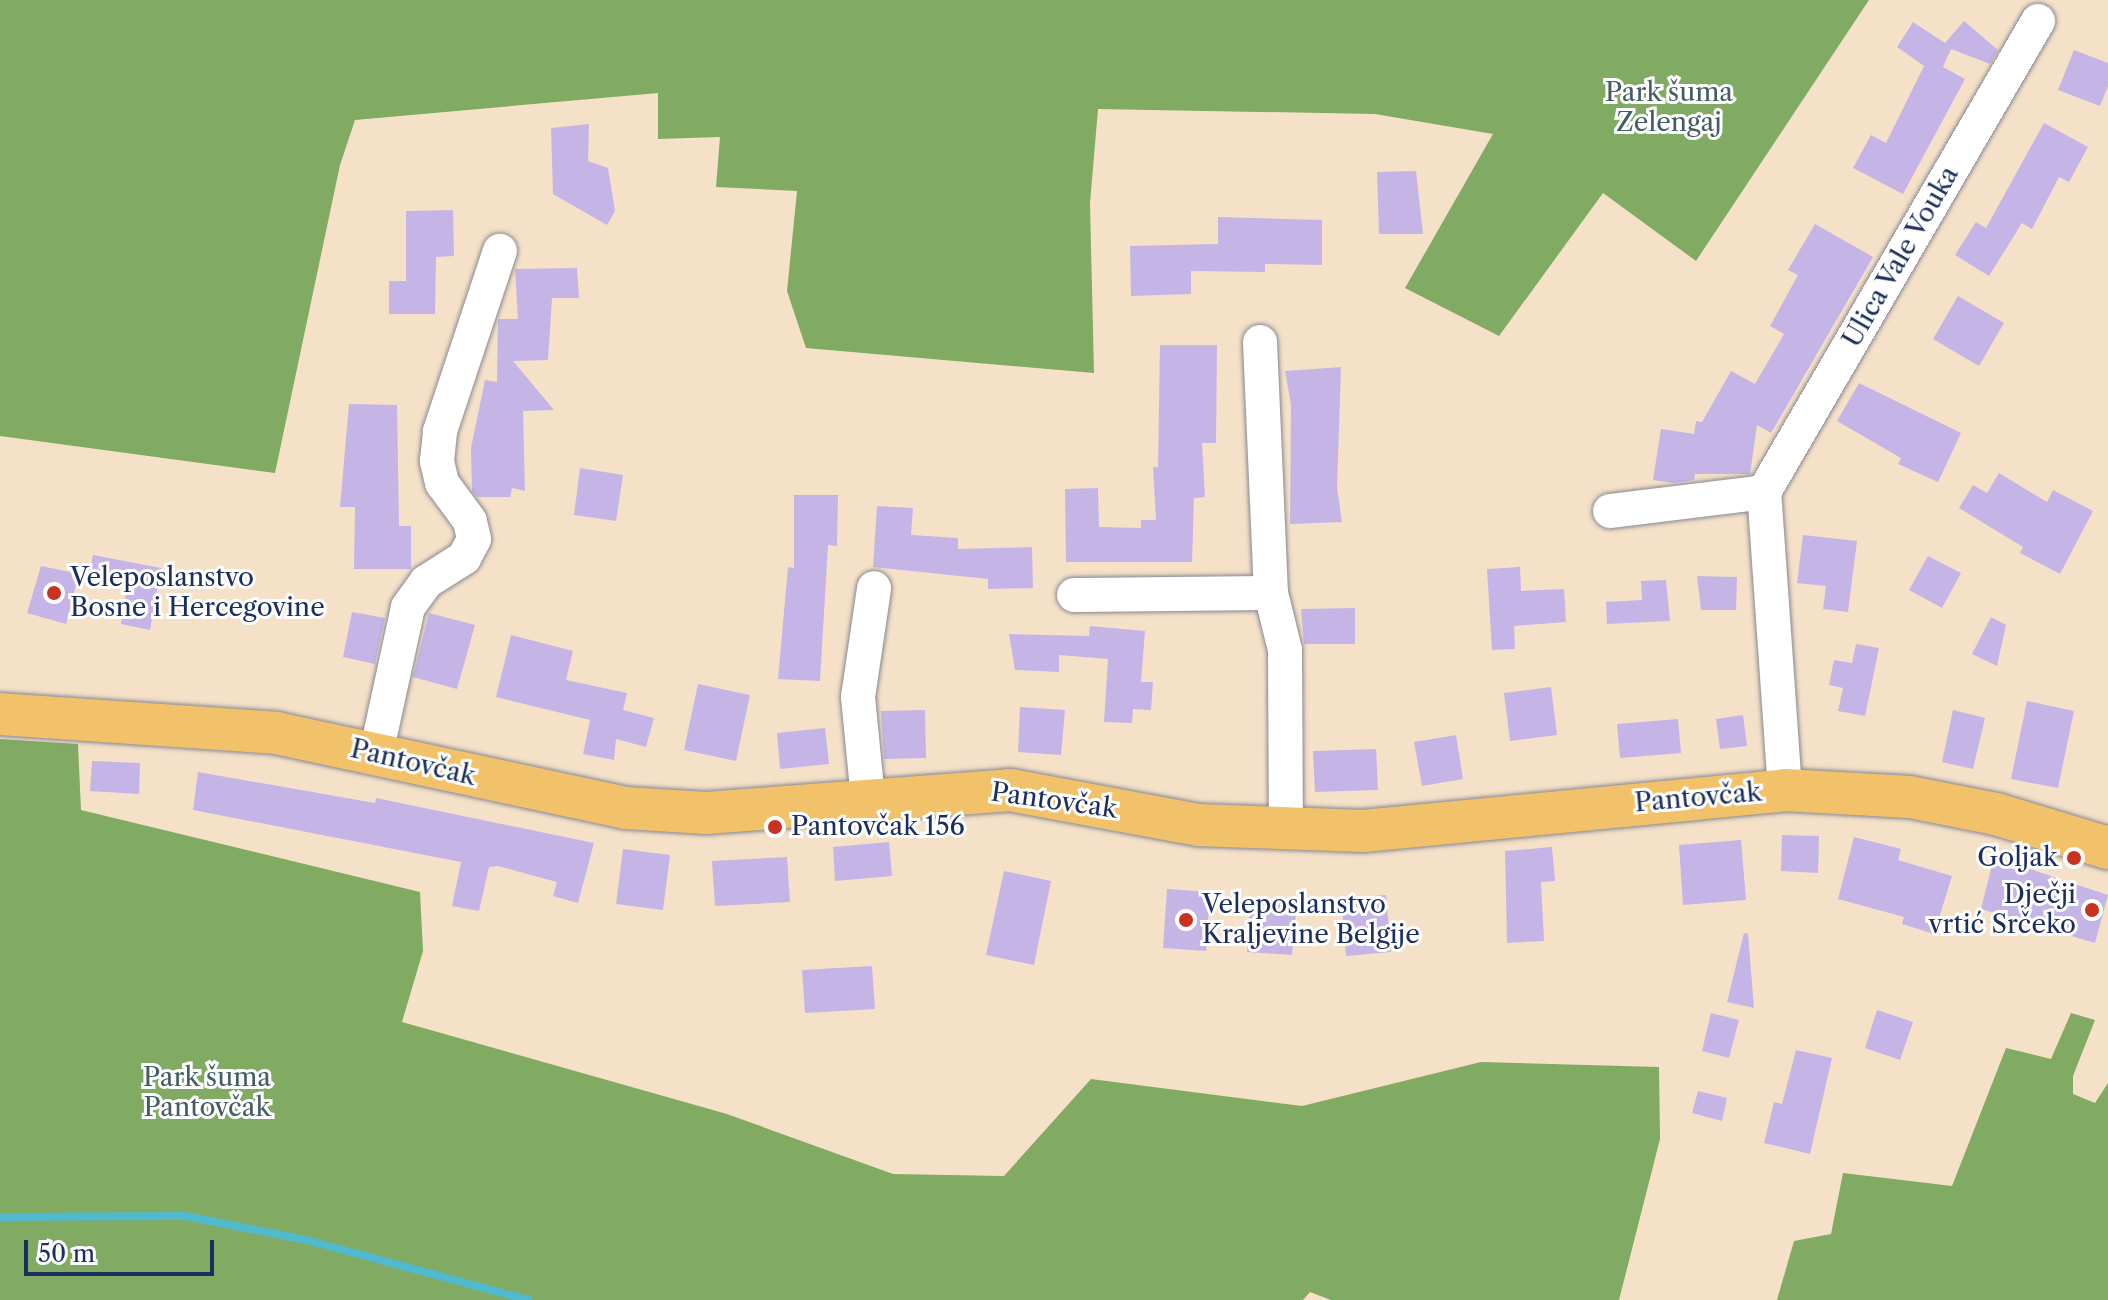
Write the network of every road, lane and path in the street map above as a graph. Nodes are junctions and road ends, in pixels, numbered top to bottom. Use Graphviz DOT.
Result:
graph roads {
  1 [pos="2038,21"];
  2 [pos="500,251"];
  3 [pos="1260,342"];
  4 [pos="1764,492"];
  5 [pos="1610,511"];
  6 [pos="874,588"];
  7 [pos="1271,593"];
  8 [pos="1074,595"];
  9 [pos="0,714"];
  10 [pos="376,754"];
  11 [pos="1785,790"];
  12 [pos="868,799"];
  13 [pos="1286,832"];
  14 [pos="2108,848"];
  1 -- 4 [label="street, Ulica Vale Vouka"];
  2 -- 10 [label="street"];
  3 -- 7 [label="street"];
  4 -- 5 [label="street"];
  4 -- 11 [label="street"];
  6 -- 12 [label="street"];
  7 -- 8 [label="street"];
  7 -- 13 [label="street"];
  9 -- 10 [label="main road, Pantovčak"];
  10 -- 12 [label="main road, Pantovčak"];
  11 -- 13 [label="main road, Pantovčak"];
  11 -- 14 [label="main road, Pantovčak"];
  12 -- 13 [label="main road, Pantovčak"];
}
